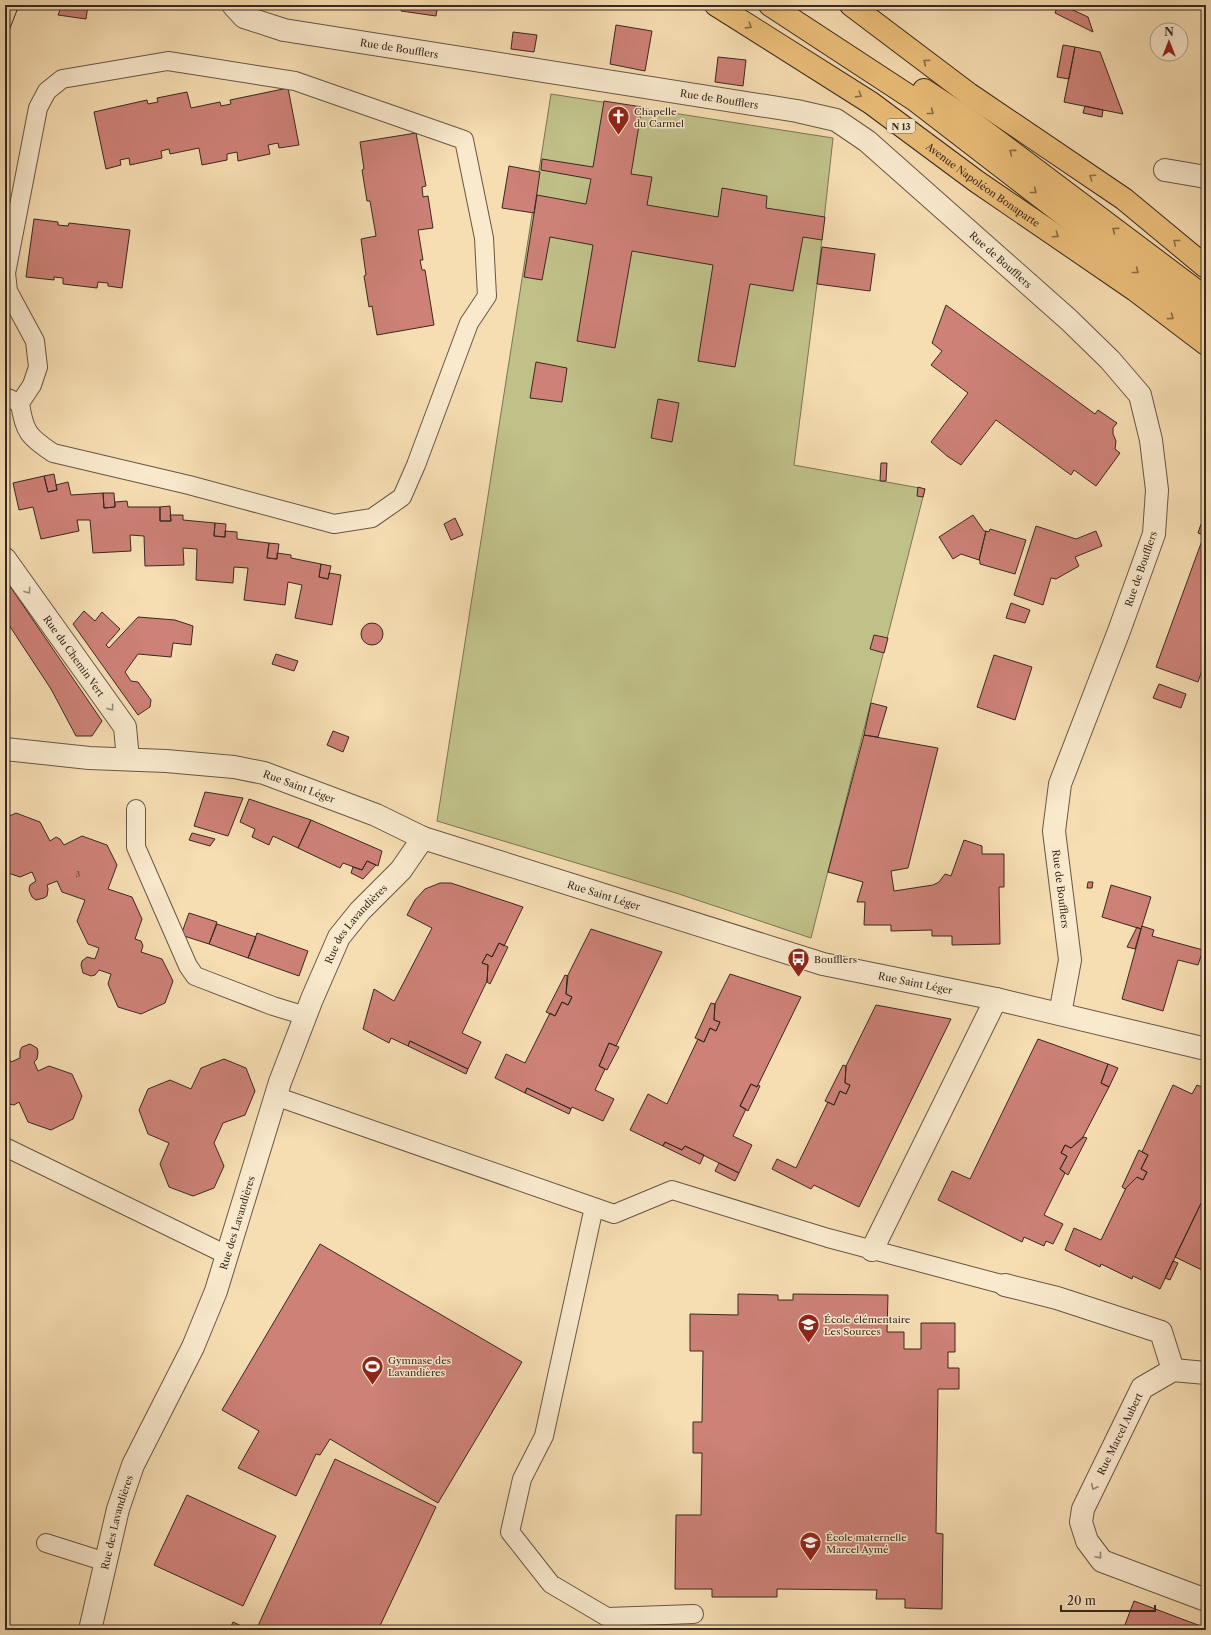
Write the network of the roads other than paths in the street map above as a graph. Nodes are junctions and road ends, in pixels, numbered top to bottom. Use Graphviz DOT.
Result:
graph roads {
  1 [pos="233,5"];
  2 [pos="716,5"];
  3 [pos="770,5"];
  4 [pos="797,5"];
  5 [pos="851,5"];
  6 [pos="968,94"];
  7 [pos="972,122"];
  8 [pos="1165,170"];
  9 [pos="1206,177"];
  10 [pos="1206,267"];
  11 [pos="1206,298"];
  12 [pos="1206,324"];
  13 [pos="1206,344"];
  14 [pos="13,400"];
  15 [pos="5,559"];
  16 [pos="5,749"];
  17 [pos="128,759"];
  18 [pos="136,809"];
  19 [pos="423,838"];
  20 [pos="996,999"];
  21 [pos="1060,1014"];
  22 [pos="306,1016"];
  23 [pos="1206,1049"];
  24 [pos="275,1096"];
  25 [pos="5,1147"];
  26 [pos="594,1206"];
  27 [pos="872,1250"];
  28 [pos="227,1255"];
  29 [pos="1005,1285"];
  30 [pos="1173,1370"];
  31 [pos="1206,1373"];
  32 [pos="46,1543"];
  33 [pos="106,1562"];
  34 [pos="1206,1600"];
  35 [pos="694,1614"];
  36 [pos="90,1630"];
  1 -- 21 [label="street, Rue de Boufflers"];
  2 -- 13 [label="main road, Avenue Napoléon Bonaparte / N 13, one-way"];
  3 -- 12 [label="main road, one-way"];
  4 -- 7 [label="main road"];
  6 -- 5 [label="main road, one-way"];
  6 -- 7 [label="main road"];
  10 -- 6 [label="main road, one-way"];
  11 -- 7 [label="main road, one-way"];
  8 -- 9 [label="street"];
  14 -- 14 [label="lane"];
  15 -- 17 [label="street, Rue du Chemin Vert, one-way"];
  16 -- 17 [label="street, Rue Saint Léger"];
  17 -- 19 [label="street, Rue Saint Léger"];
  18 -- 22 [label="lane"];
  19 -- 20 [label="street, Rue Saint Léger"];
  19 -- 22 [label="street, Rue des Lavandières"];
  20 -- 21 [label="street, Rue Saint Léger"];
  20 -- 27 [label="street"];
  21 -- 23 [label="street, Rue Saint Léger"];
  22 -- 24 [label="street, Rue des Lavandières"];
  24 -- 26 [label="lane"];
  24 -- 28 [label="street, Rue des Lavandières"];
  25 -- 28 [label="lane"];
  26 -- 27 [label="lane"];
  26 -- 35 [label="lane"];
  27 -- 29 [label="lane"];
  28 -- 33 [label="street, Rue des Lavandières"];
  29 -- 30 [label="street"];
  30 -- 31 [label="street"];
  30 -- 34 [label="street, Rue Marcel Aubert, one-way"];
  32 -- 33 [label="lane"];
  33 -- 36 [label="street, Rue des Lavandières"];
}
